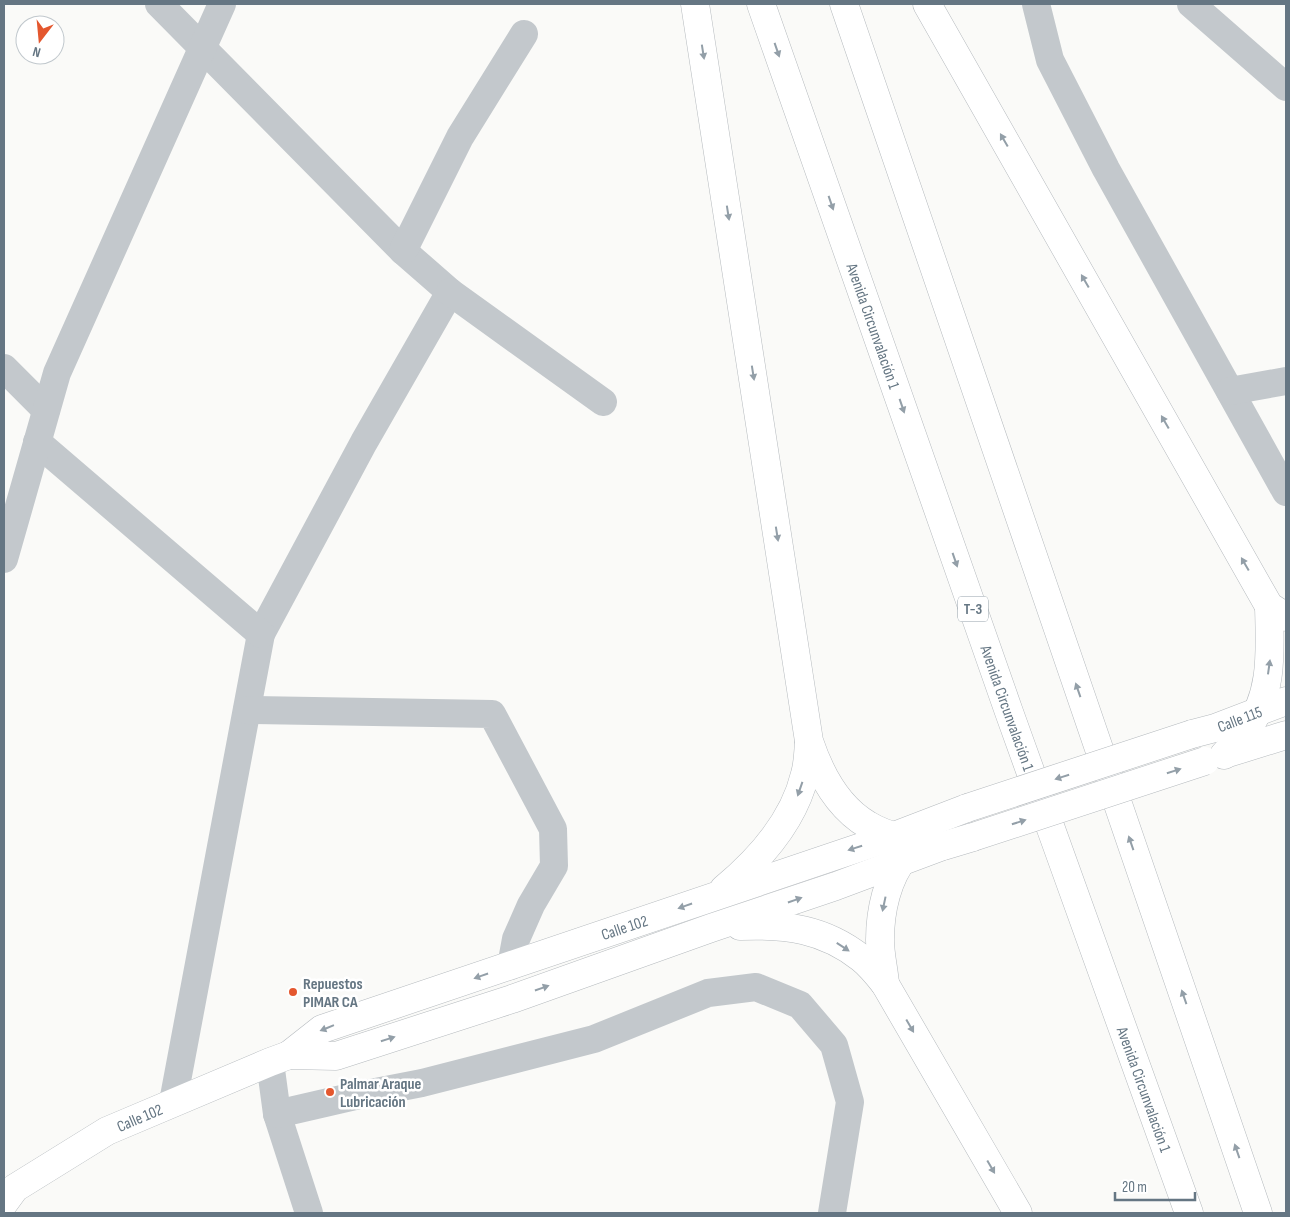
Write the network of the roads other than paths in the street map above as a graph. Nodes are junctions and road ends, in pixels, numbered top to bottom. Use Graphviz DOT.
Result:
graph roads {
  1 [pos="158,4"];
  2 [pos="222,4"];
  3 [pos="696,4"];
  4 [pos="761,4"];
  5 [pos="844,4"];
  6 [pos="927,4"];
  7 [pos="1036,4"];
  8 [pos="1191,4"];
  9 [pos="524,34"];
  10 [pos="201,48"];
  11 [pos="1286,87"];
  12 [pos="403,251"];
  13 [pos="450,292"];
  14 [pos="4,368"];
  15 [pos="1286,381"];
  16 [pos="1230,391"];
  17 [pos="603,402"];
  18 [pos="46,410"];
  19 [pos="37,442"];
  20 [pos="1286,492"];
  21 [pos="4,558"];
  22 [pos="1278,612"];
  23 [pos="261,634"];
  24 [pos="1286,701"];
  25 [pos="247,710"];
  26 [pos="1269,734"];
  27 [pos="809,741"];
  28 [pos="903,846"];
  29 [pos="715,896"];
  30 [pos="711,928"];
  31 [pos="511,966"];
  32 [pos="886,984"];
  33 [pos="280,1059"];
  34 [pos="173,1102"];
  35 [pos="277,1114"];
  36 [pos="7,1190"];
  37 [pos="309,1213"];
  38 [pos="832,1213"];
  39 [pos="1018,1213"];
  40 [pos="1189,1213"];
  41 [pos="1258,1213"];
  1 -- 10 [label="street"];
  2 -- 10 [label="street"];
  3 -- 27 [label="main road, one-way"];
  4 -- 40 [label="main road, Avenida Circunvalación 1 / T-3, one-way"];
  41 -- 5 [label="main road, one-way"];
  22 -- 6 [label="main road, one-way"];
  7 -- 16 [label="street"];
  8 -- 11 [label="street"];
  9 -- 12 [label="street"];
  10 -- 12 [label="street"];
  10 -- 18 [label="street"];
  12 -- 13 [label="street"];
  13 -- 17 [label="street"];
  13 -- 23 [label="street"];
  14 -- 18 [label="street"];
  15 -- 16 [label="street"];
  16 -- 20 [label="street"];
  18 -- 19 [label="street"];
  19 -- 21 [label="street"];
  19 -- 23 [label="street"];
  26 -- 22 [label="main road, one-way"];
  23 -- 25 [label="street"];
  24 -- 26 [label="main road, Calle 115"];
  25 -- 31 [label="street"];
  25 -- 34 [label="street"];
  28 -- 26 [label="main road, Calle 102, one-way, bridge"];
  26 -- 28 [label="main road, one-way, bridge"];
  27 -- 28 [label="main road"];
  27 -- 29 [label="main road, one-way"];
  28 -- 29 [label="main road, Calle 102, one-way"];
  30 -- 28 [label="main road, Calle 102, one-way"];
  28 -- 32 [label="main road, one-way"];
  29 -- 31 [label="main road, Calle 102, one-way"];
  30 -- 32 [label="main road, one-way"];
  33 -- 30 [label="main road, Calle 102, one-way"];
  31 -- 33 [label="main road, Calle 102, one-way"];
  32 -- 39 [label="main road, one-way"];
  33 -- 34 [label="main road, Calle 102"];
  33 -- 35 [label="street"];
  34 -- 36 [label="main road, Calle 102"];
  35 -- 37 [label="street"];
  35 -- 38 [label="street"];
}
